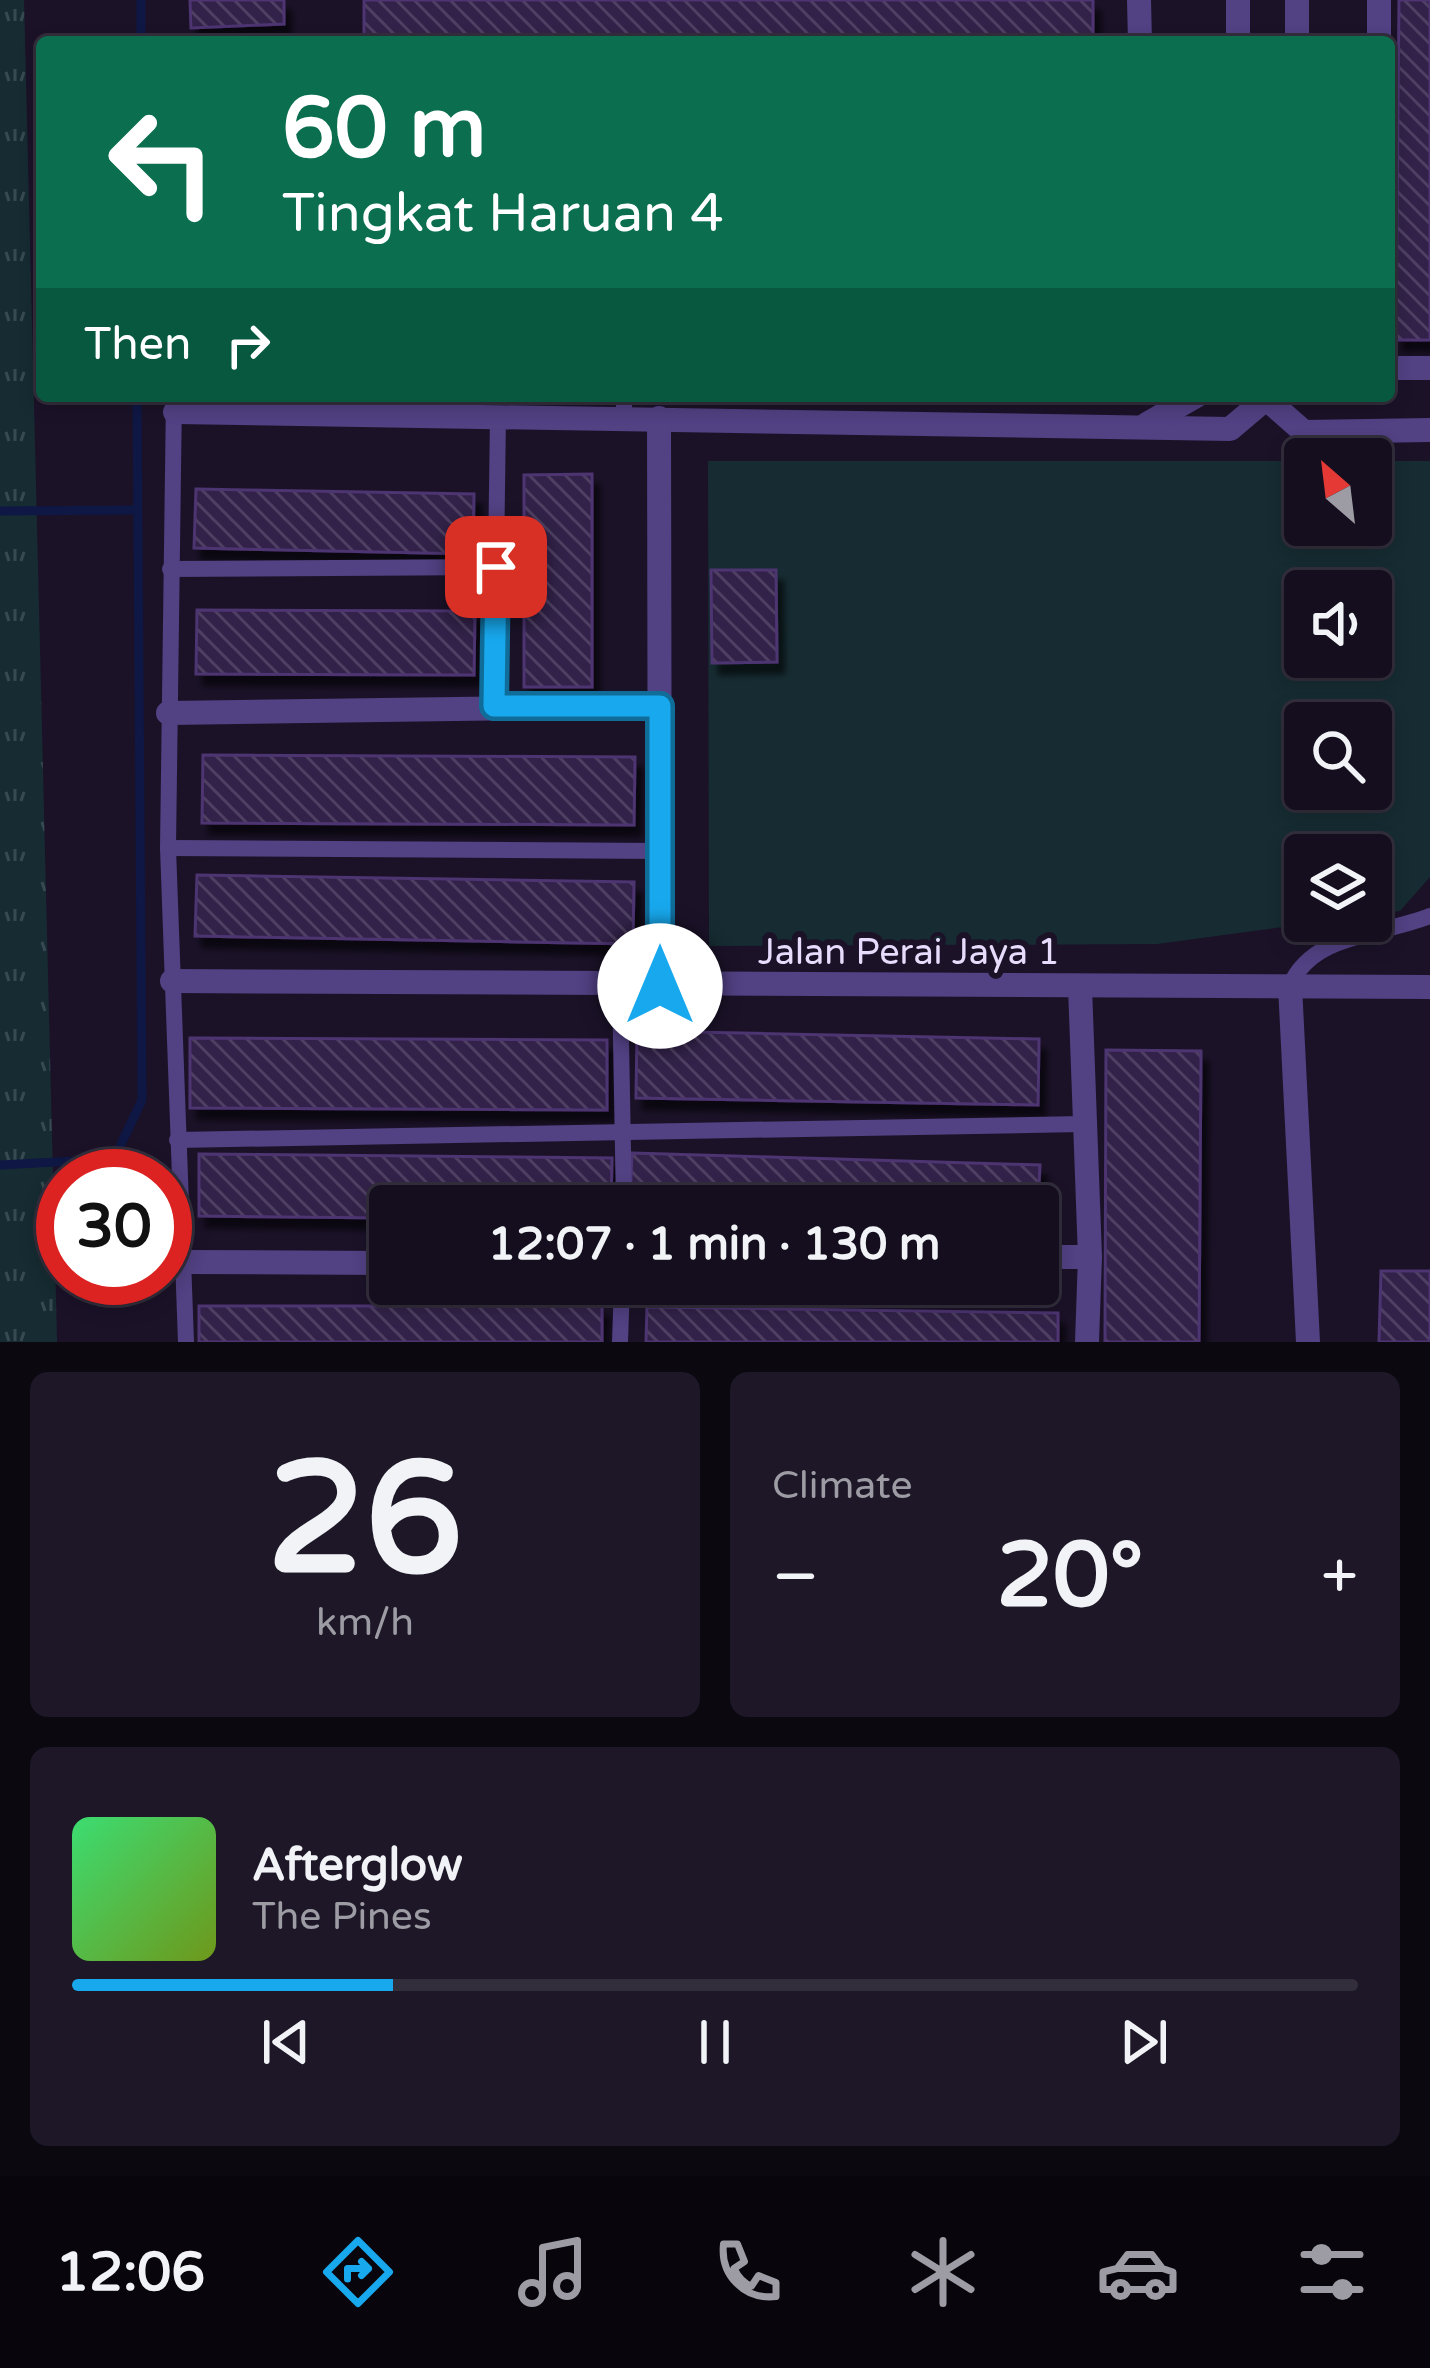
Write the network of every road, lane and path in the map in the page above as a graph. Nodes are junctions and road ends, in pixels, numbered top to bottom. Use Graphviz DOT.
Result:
graph roads {
  1 [pos="1139,0"];
  2 [pos="1238,0"];
  3 [pos="1297,0"];
  4 [pos="1378,0"];
  5 [pos="1140,36"];
  6 [pos="1238,36"];
  7 [pos="1297,36"];
  8 [pos="1379,36"];
  9 [pos="1395,368"];
  10 [pos="1430,368"];
  11 [pos="1144,402"];
  12 [pos="1185,402"];
  13 [pos="1261,402"];
  14 [pos="1270,402"];
  15 [pos="174,404"];
  16 [pos="624,407"];
  17 [pos="498,416"];
  18 [pos="659,418"];
  19 [pos="1144,425"];
  20 [pos="1230,429"];
  21 [pos="1430,430"];
  22 [pos="1304,432"];
  23 [pos="496,567"];
  24 [pos="170,569"];
  25 [pos="494,706"];
  26 [pos="660,706"];
  27 [pos="168,713"];
  28 [pos="168,848"];
  29 [pos="660,850"];
  30 [pos="1430,916"];
  31 [pos="172,981"];
  32 [pos="620,984"];
  33 [pos="660,986"];
  34 [pos="1290,986"];
  35 [pos="1080,987"];
  36 [pos="1430,987"];
  37 [pos="1082,1124"];
  38 [pos="624,1128"];
  39 [pos="177,1140"];
  40 [pos="178,1149"];
  41 [pos="623,1185"];
  42 [pos="1090,1257"];
  43 [pos="1059,1258"];
  44 [pos="192,1262"];
  45 [pos="369,1263"];
  46 [pos="186,1305"];
  47 [pos="621,1305"];
  48 [pos="186,1342"];
  49 [pos="620,1342"];
  50 [pos="1087,1342"];
  51 [pos="1308,1342"];
  1 -- 5 [label="street"];
  2 -- 6 [label="street"];
  3 -- 7 [label="street"];
  4 -- 8 [label="street"];
  9 -- 10 [label="street"];
  11 -- 19 [label="street"];
  12 -- 19 [label="street"];
  13 -- 20 [label="street"];
  14 -- 22 [label="street"];
  15 -- 17 [label="street"];
  15 -- 24 [label="lane"];
  16 -- 17 [label="street"];
  16 -- 18 [label="street"];
  17 -- 23 [label="lane"];
  18 -- 19 [label="street"];
  18 -- 26 [label="street"];
  19 -- 20 [label="street"];
  20 -- 22 [label="street"];
  21 -- 22 [label="street"];
  23 -- 24 [label="lane"];
  23 -- 25 [label="lane"];
  24 -- 27 [label="lane"];
  25 -- 26 [label="street"];
  25 -- 27 [label="street"];
  26 -- 29 [label="street"];
  27 -- 28 [label="lane"];
  28 -- 29 [label="lane"];
  28 -- 31 [label="lane"];
  29 -- 33 [label="street"];
  30 -- 34 [label="lane"];
  31 -- 32 [label="street, Jalan Perai Jaya 1"];
  31 -- 39 [label="lane"];
  32 -- 33 [label="street, Jalan Perai Jaya 1"];
  32 -- 38 [label="lane"];
  33 -- 35 [label="street, Jalan Perai Jaya 1"];
  34 -- 35 [label="street, Jalan Perai Jaya 1"];
  34 -- 36 [label="street, Jalan Perai Jaya 1"];
  34 -- 51 [label="street"];
  35 -- 37 [label="street"];
  37 -- 38 [label="lane"];
  37 -- 42 [label="street"];
  38 -- 39 [label="lane"];
  38 -- 41 [label="lane"];
  39 -- 40 [label="lane"];
  42 -- 43 [label="street"];
  42 -- 50 [label="street"];
  44 -- 45 [label="street"];
  46 -- 48 [label="lane"];
  47 -- 49 [label="lane"];
}
